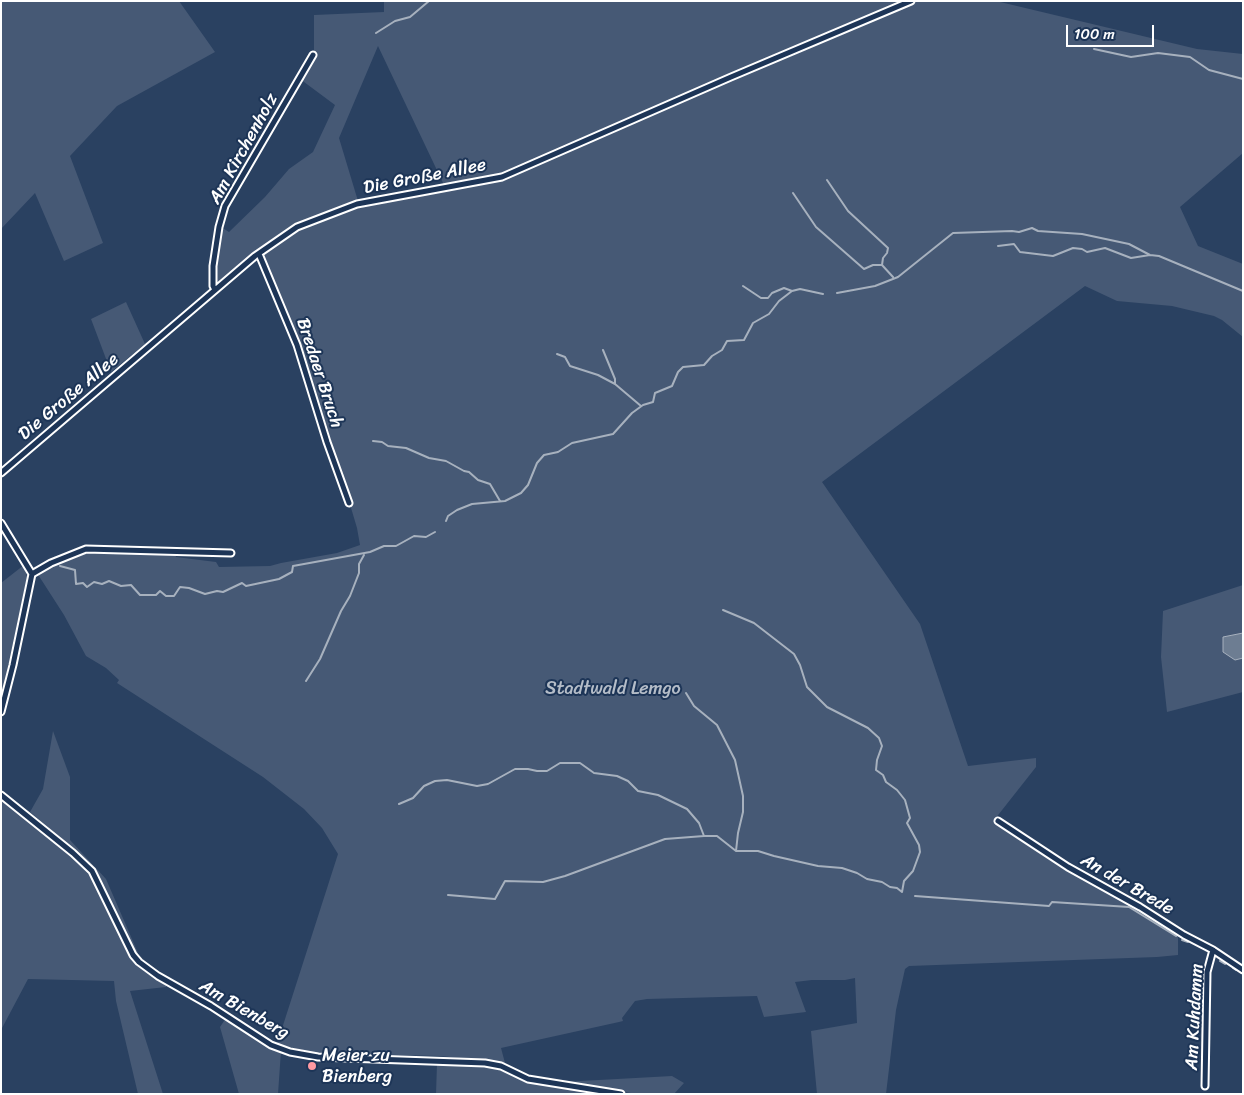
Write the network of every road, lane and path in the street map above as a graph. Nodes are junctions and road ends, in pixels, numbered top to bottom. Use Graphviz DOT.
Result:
graph roads {
  1 [pos="911,1"];
  2 [pos="313,55"];
  3 [pos="259,254"];
  4 [pos="215,290"];
  5 [pos="1,473"];
  6 [pos="349,503"];
  7 [pos="1,523"];
  8 [pos="230,553"];
  9 [pos="32,574"];
  10 [pos="1,712"];
  11 [pos="1,795"];
  12 [pos="998,821"];
  13 [pos="1213,950"];
  14 [pos="1243,970"];
  15 [pos="1205,1086"];
  16 [pos="621,1094"];
  1 -- 3 [label="street, Die Große Allee"];
  2 -- 4 [label="street, Am Kirchenholz"];
  3 -- 4 [label="street, Die Große Allee"];
  3 -- 6 [label="street, Bredaer Bruch"];
  4 -- 5 [label="street, Die Große Allee"];
  7 -- 9 [label="street"];
  8 -- 9 [label="street"];
  9 -- 10 [label="street"];
  11 -- 16 [label="street, Am Bienberg"];
  12 -- 13 [label="street, An der Brede"];
  13 -- 14 [label="street, An der Brede"];
  13 -- 15 [label="street, Am Kuhdamm"];
}
